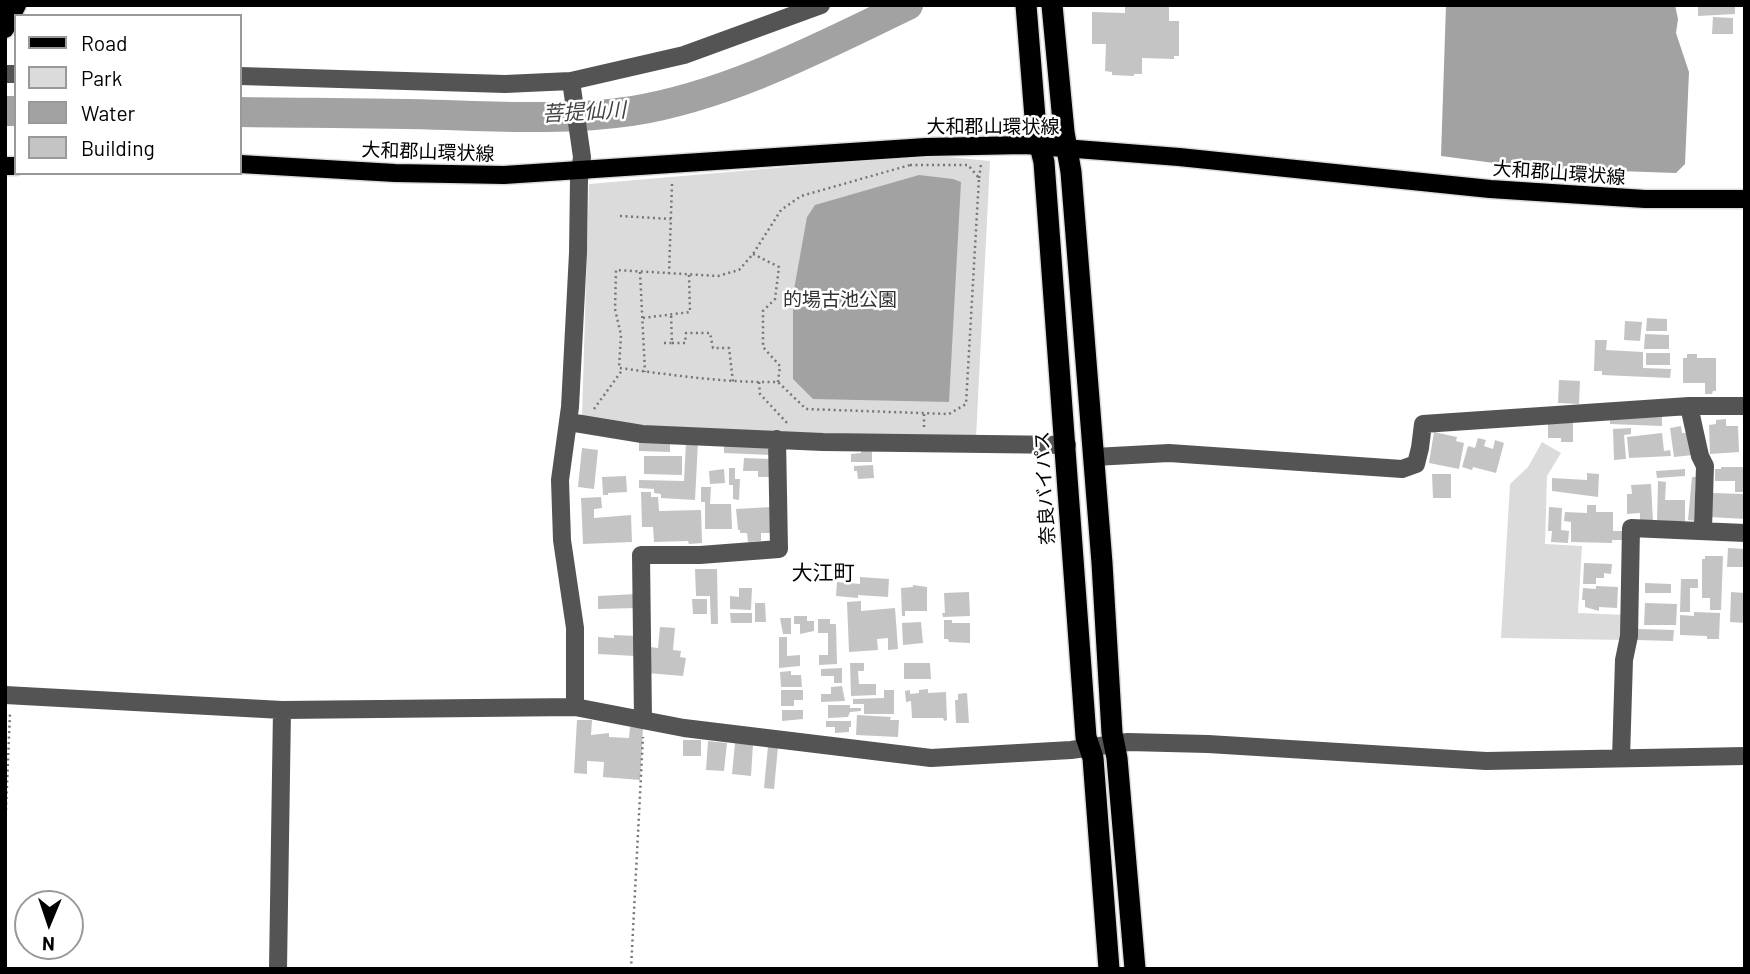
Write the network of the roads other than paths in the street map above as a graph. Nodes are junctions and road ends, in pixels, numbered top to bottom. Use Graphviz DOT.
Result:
graph roads {
  1 [pos="17,5"];
  2 [pos="821,5"];
  3 [pos="1052,5"];
  4 [pos="1026,6"];
  5 [pos="5,29"];
  6 [pos="242,76"];
  7 [pos="572,86"];
  8 [pos="1041,146"];
  9 [pos="1067,148"];
  10 [pos="242,164"];
  11 [pos="582,164"];
  12 [pos="1745,199"];
  13 [pos="1689,406"];
  14 [pos="1745,406"];
  15 [pos="569,422"];
  16 [pos="783,435"];
  17 [pos="1067,445"];
  18 [pos="1094,457"];
  19 [pos="1703,529"];
  20 [pos="1745,533"];
  21 [pos="8,695"];
  22 [pos="575,707"];
  23 [pos="282,710"];
  24 [pos="643,720"];
  25 [pos="1115,744"];
  26 [pos="1089,747"];
  27 [pos="1745,756"];
  28 [pos="1621,758"];
  29 [pos="278,969"];
  30 [pos="1109,969"];
  31 [pos="1135,969"];
  1 -- 5 [label="main road"];
  2 -- 7 [label="street"];
  3 -- 9 [label="highway"];
  4 -- 8 [label="highway, 奈良バイパス"];
  6 -- 7 [label="street"];
  7 -- 11 [label="street"];
  8 -- 9 [label="main road, 大和郡山環状線"];
  8 -- 11 [label="main road, 大和郡山環状線"];
  8 -- 17 [label="highway, 奈良バイパス"];
  9 -- 12 [label="main road, 大和郡山環状線"];
  9 -- 18 [label="highway"];
  10 -- 11 [label="main road, 大和郡山環状線"];
  11 -- 15 [label="street"];
  13 -- 14 [label="street"];
  13 -- 18 [label="street"];
  13 -- 19 [label="street"];
  15 -- 16 [label="street"];
  15 -- 22 [label="street"];
  16 -- 17 [label="street"];
  16 -- 24 [label="street"];
  17 -- 26 [label="highway, 奈良バイパス"];
  18 -- 25 [label="highway"];
  19 -- 20 [label="street"];
  19 -- 28 [label="street"];
  21 -- 23 [label="street"];
  22 -- 23 [label="street"];
  22 -- 24 [label="street"];
  23 -- 29 [label="street"];
  24 -- 26 [label="street"];
  25 -- 26 [label="street"];
  25 -- 28 [label="street"];
  25 -- 31 [label="highway"];
  26 -- 30 [label="highway, 奈良バイパス"];
  27 -- 28 [label="street"];
}
